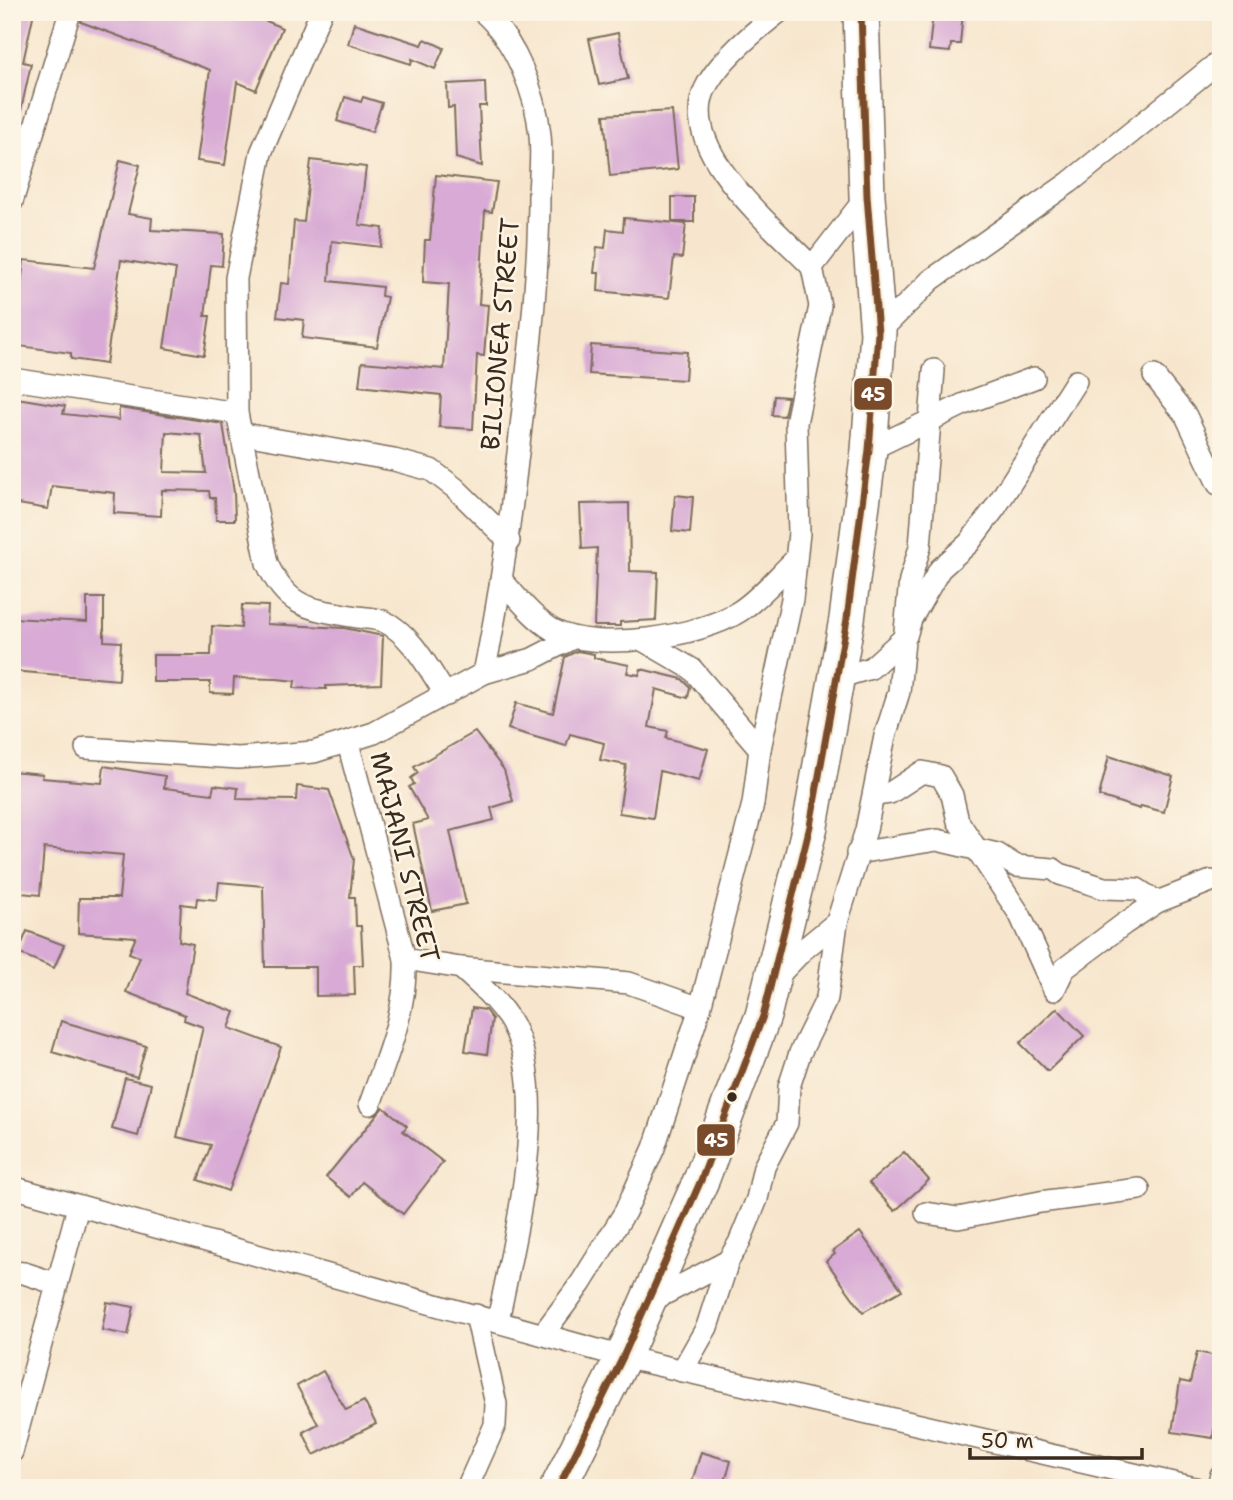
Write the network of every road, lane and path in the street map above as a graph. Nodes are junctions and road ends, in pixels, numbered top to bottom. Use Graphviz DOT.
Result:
graph roads {
  1 [pos="70,12"];
  2 [pos="321,12"];
  3 [pos="483,12"];
  4 [pos="779,12"];
  5 [pos="861,12"];
  6 [pos="1221,60"];
  7 [pos="867,196"];
  8 [pos="12,202"];
  9 [pos="812,267"];
  10 [pos="878,334"];
  11 [pos="934,370"];
  12 [pos="1154,376"];
  13 [pos="1034,378"];
  14 [pos="12,379"];
  15 [pos="1076,381"];
  16 [pos="237,413"];
  17 [pos="930,419"];
  18 [pos="244,434"];
  19 [pos="869,450"];
  20 [pos="1218,484"];
  21 [pos="509,541"];
  22 [pos="795,560"];
  23 [pos="503,582"];
  24 [pos="906,636"];
  25 [pos="573,638"];
  26 [pos="644,641"];
  27 [pos="484,673"];
  28 [pos="837,678"];
  29 [pos="446,695"];
  30 [pos="348,743"];
  31 [pos="86,748"];
  32 [pos="760,749"];
  33 [pos="874,795"];
  34 [pos="981,851"];
  35 [pos="857,853"];
  36 [pos="1211,881"];
  37 [pos="1157,902"];
  38 [pos="837,922"];
  39 [pos="405,959"];
  40 [pos="461,968"];
  41 [pos="771,983"];
  42 [pos="701,1008"];
  43 [pos="370,1104"];
  44 [pos="12,1187"];
  45 [pos="1139,1189"];
  46 [pos="78,1207"];
  47 [pos="926,1213"];
  48 [pos="728,1261"];
  49 [pos="12,1272"];
  50 [pos="57,1284"];
  51 [pos="647,1303"];
  52 [pos="476,1315"];
  53 [pos="498,1321"];
  54 [pos="543,1335"];
  55 [pos="623,1357"];
  56 [pos="682,1371"];
  57 [pos="12,1452"];
  58 [pos="1221,1475"];
  59 [pos="467,1488"];
  60 [pos="558,1488"];
  61 [pos="1195,1488"];
  62 [pos="1217,1488"];
  1 -- 8 [label="street"];
  2 -- 16 [label="street"];
  3 -- 21 [label="street, BILIONEA STREET"];
  4 -- 9 [label="street"];
  5 -- 7 [label="highway"];
  6 -- 10 [label="street"];
  7 -- 9 [label="street"];
  7 -- 10 [label="highway"];
  9 -- 22 [label="street"];
  10 -- 19 [label="highway"];
  11 -- 17 [label="street"];
  12 -- 20 [label="street"];
  13 -- 17 [label="street"];
  14 -- 16 [label="street"];
  15 -- 24 [label="street"];
  16 -- 18 [label="street"];
  17 -- 19 [label="street"];
  17 -- 24 [label="street"];
  18 -- 21 [label="street"];
  18 -- 29 [label="street"];
  19 -- 28 [label="highway"];
  21 -- 23 [label="street, BILIONEA STREET"];
  22 -- 26 [label="street"];
  22 -- 32 [label="street"];
  23 -- 25 [label="street"];
  23 -- 27 [label="street, BILIONEA STREET"];
  24 -- 28 [label="street"];
  24 -- 33 [label="street"];
  25 -- 26 [label="street"];
  25 -- 27 [label="street"];
  26 -- 32 [label="street"];
  27 -- 29 [label="street"];
  28 -- 41 [label="highway"];
  29 -- 30 [label="street"];
  30 -- 31 [label="street"];
  30 -- 39 [label="street, MAJANI STREET"];
  32 -- 42 [label="street"];
  33 -- 34 [label="street"];
  33 -- 35 [label="street"];
  34 -- 35 [label="street"];
  34 -- 37 [label="street"];
  34 -- 37 [label="street"];
  35 -- 38 [label="street"];
  36 -- 37 [label="street"];
  38 -- 41 [label="street"];
  38 -- 48 [label="street"];
  39 -- 40 [label="street"];
  39 -- 43 [label="street, MAJANI STREET"];
  40 -- 42 [label="street"];
  40 -- 53 [label="street"];
  41 -- 51 [label="highway"];
  42 -- 54 [label="street"];
  44 -- 46 [label="street"];
  45 -- 47 [label="street"];
  46 -- 50 [label="street"];
  46 -- 52 [label="street"];
  48 -- 51 [label="street"];
  48 -- 56 [label="street"];
  49 -- 50 [label="street"];
  50 -- 57 [label="street"];
  51 -- 55 [label="highway"];
  52 -- 53 [label="street"];
  52 -- 59 [label="street"];
  53 -- 54 [label="street"];
  54 -- 55 [label="street"];
  55 -- 56 [label="street"];
  55 -- 60 [label="highway"];
  56 -- 61 [label="street"];
  58 -- 62 [label="street"];
}
